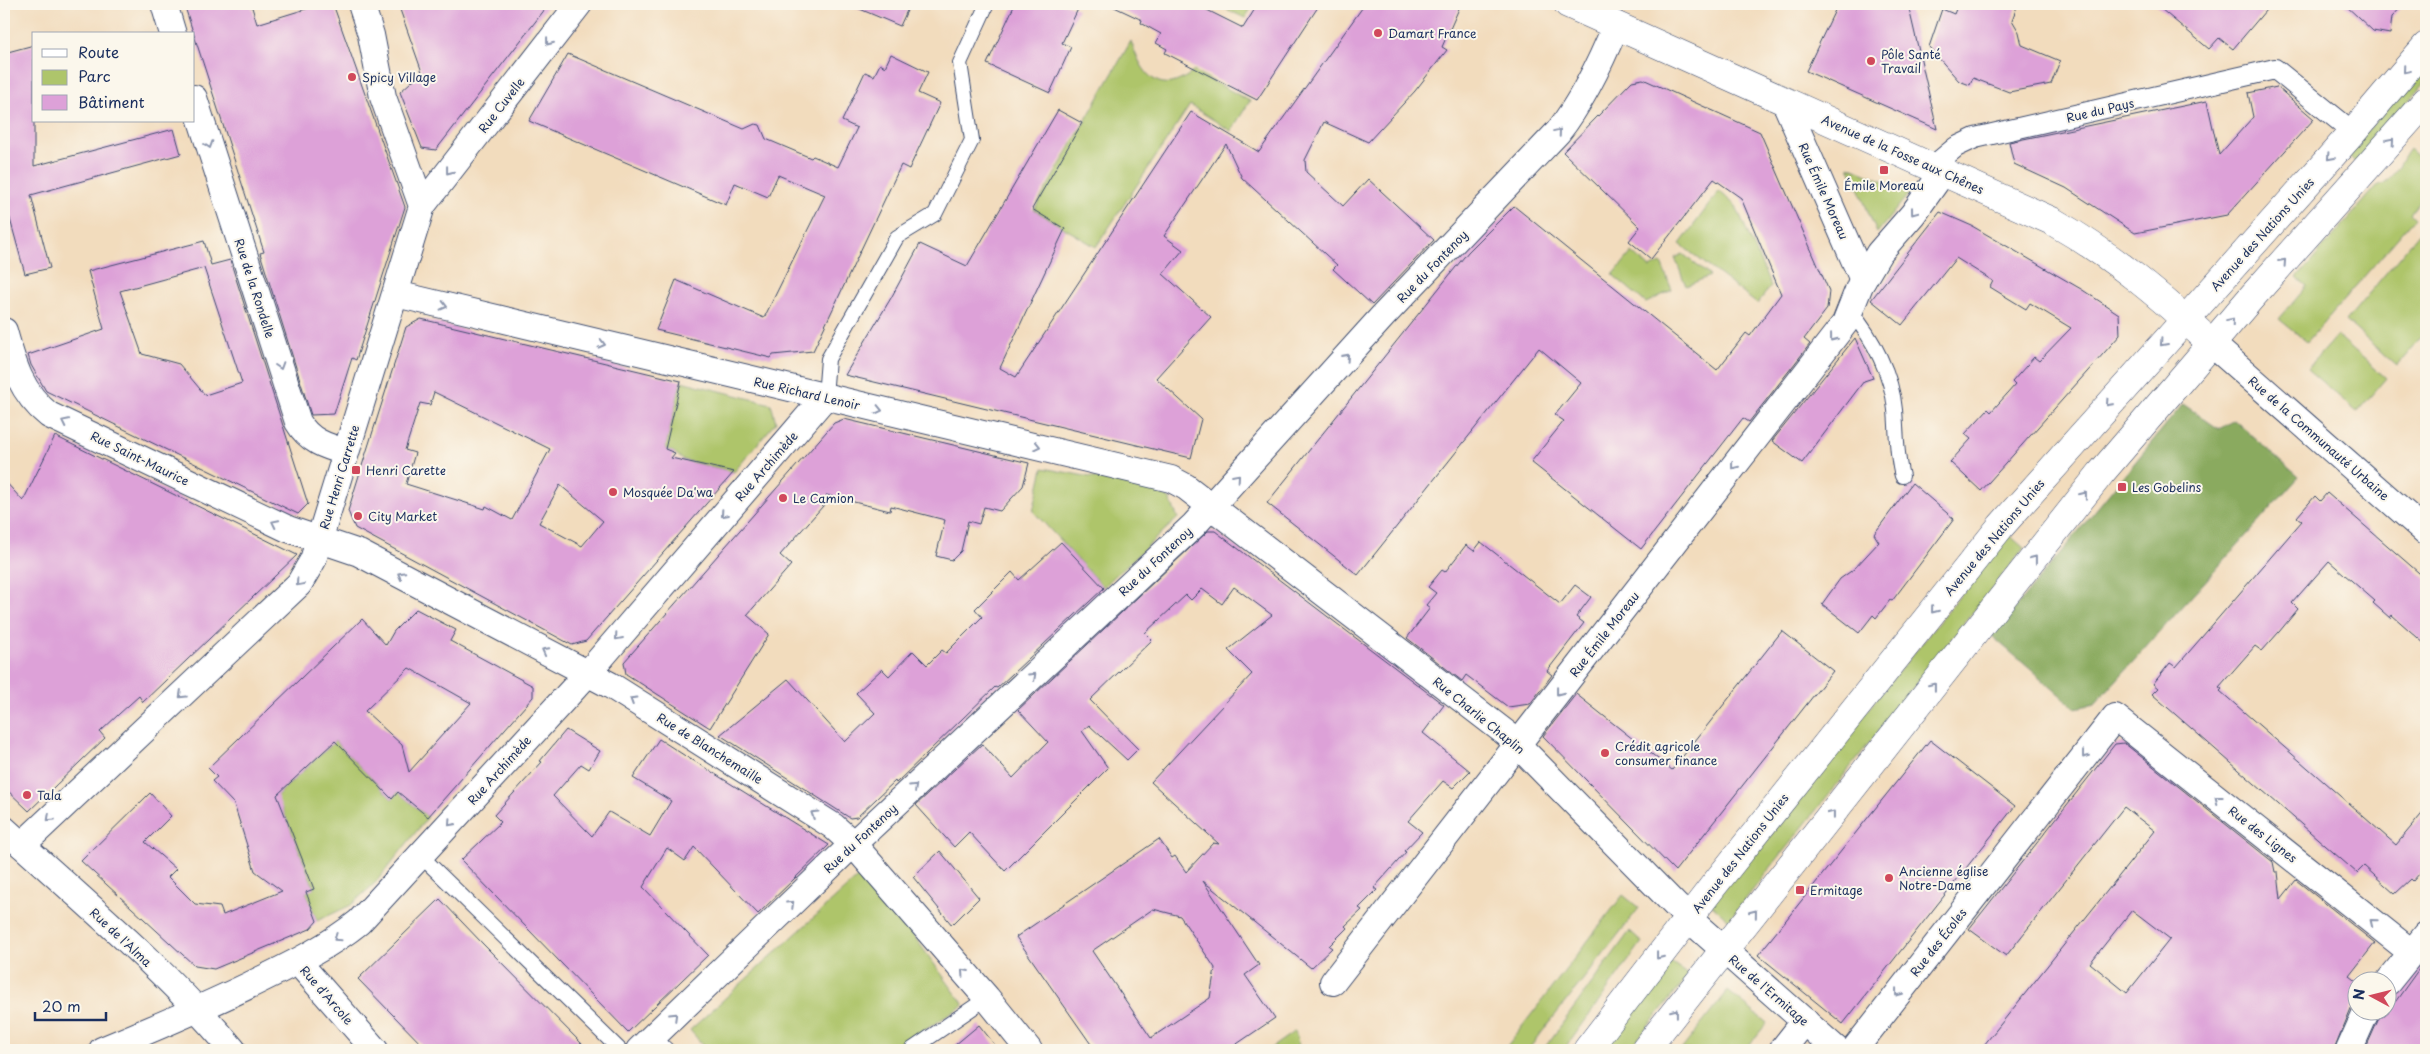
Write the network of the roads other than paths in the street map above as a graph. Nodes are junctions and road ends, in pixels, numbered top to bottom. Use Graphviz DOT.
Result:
graph roads {
  1 [pos="164,4"];
  2 [pos="361,4"];
  3 [pos="579,4"];
  4 [pos="987,4"];
  5 [pos="1568,4"];
  6 [pos="1616,25"];
  7 [pos="172,32"];
  8 [pos="2426,46"];
  9 [pos="195,101"];
  10 [pos="2426,101"];
  11 [pos="1785,102"];
  12 [pos="2353,132"];
  13 [pos="1937,170"];
  14 [pos="422,206"];
  15 [pos="1863,280"];
  16 [pos="396,294"];
  17 [pos="1851,312"];
  18 [pos="2185,318"];
  19 [pos="4,331"];
  20 [pos="2212,344"];
  21 [pos="824,398"];
  22 [pos="346,452"];
  23 [pos="1902,476"];
  24 [pos="1211,506"];
  25 [pos="2426,532"];
  26 [pos="320,539"];
  27 [pos="588,673"];
  28 [pos="2115,717"];
  29 [pos="1518,745"];
  30 [pos="13,837"];
  31 [pos="853,844"];
  32 [pos="421,856"];
  33 [pos="1688,918"];
  34 [pos="2418,944"];
  35 [pos="1723,950"];
  36 [pos="298,962"];
  37 [pos="2396,972"];
  38 [pos="1333,982"];
  39 [pos="987,998"];
  40 [pos="200,1010"];
  41 [pos="1805,1021"];
  42 [pos="2362,1022"];
  43 [pos="653,1046"];
  44 [pos="102,1050"];
  45 [pos="233,1050"];
  46 [pos="375,1050"];
  47 [pos="620,1050"];
  48 [pos="911,1050"];
  49 [pos="1028,1050"];
  50 [pos="1587,1050"];
  51 [pos="1645,1050"];
  52 [pos="1782,1050"];
  53 [pos="1837,1050"];
  54 [pos="1854,1050"];
  55 [pos="2349,1050"];
  1 -- 7 [label="street"];
  2 -- 14 [label="street"];
  3 -- 14 [label="street, Rue Cuvelle, one-way"];
  4 -- 21 [label="lane"];
  5 -- 6 [label="main road, Avenue de la Fosse aux Chênes"];
  6 -- 11 [label="main road, Avenue de la Fosse aux Chênes"];
  24 -- 6 [label="street, Rue du Fontenoy, one-way"];
  8 -- 12 [label="main road, Avenue des Nations Unies, one-way"];
  9 -- 22 [label="street, Rue de la Rondelle, one-way"];
  20 -- 10 [label="main road, one-way"];
  11 -- 13 [label="main road, Avenue de la Fosse aux Chênes"];
  11 -- 15 [label="street, Rue Émile Moreau"];
  12 -- 13 [label="street, Rue du Pays"];
  12 -- 18 [label="main road, Avenue des Nations Unies, one-way"];
  13 -- 15 [label="street, Rue Émile Moreau, one-way"];
  13 -- 18 [label="main road, Avenue de la Fosse aux Chênes"];
  14 -- 16 [label="street, Rue Henri Carrette"];
  15 -- 17 [label="street, Rue Émile Moreau"];
  16 -- 21 [label="street, Rue Richard Lenoir, one-way"];
  16 -- 22 [label="street, Rue Henri Carrette"];
  17 -- 23 [label="lane"];
  17 -- 29 [label="street, Rue Émile Moreau, one-way"];
  18 -- 20 [label="main road, Avenue de la Fosse aux Chênes"];
  18 -- 33 [label="main road, Avenue des Nations Unies, one-way"];
  26 -- 19 [label="street, Rue Saint-Maurice, one-way"];
  20 -- 25 [label="street, Rue de la Communauté Urbaine"];
  35 -- 20 [label="main road, one-way"];
  21 -- 24 [label="street, Rue Richard Lenoir, one-way"];
  21 -- 27 [label="street, Rue Archimède, one-way"];
  22 -- 26 [label="street, Rue Henri Carrette"];
  24 -- 29 [label="street, Rue Charlie Chaplin"];
  31 -- 24 [label="street, Rue du Fontenoy, one-way"];
  27 -- 26 [label="street, Rue de Blanchemaille, one-way"];
  26 -- 30 [label="street, Rue Henri Carrette, one-way"];
  31 -- 27 [label="street, Rue de Blanchemaille, one-way"];
  27 -- 32 [label="street, Rue Archimède, one-way"];
  34 -- 28 [label="street, Rue des Lignes, one-way"];
  28 -- 54 [label="street, Rue des Écoles, one-way"];
  29 -- 33 [label="street, Rue Charlie Chaplin"];
  29 -- 38 [label="street, Rue Émile Moreau"];
  30 -- 40 [label="street, Rue de l'Alma"];
  39 -- 31 [label="street, Rue de Blanchemaille, one-way"];
  43 -- 31 [label="street, Rue du Fontenoy, one-way"];
  32 -- 36 [label="street, Rue Archimède, one-way"];
  32 -- 47 [label="lane"];
  33 -- 35 [label="street, Rue Charlie Chaplin"];
  33 -- 50 [label="main road, Avenue des Nations Unies, one-way"];
  34 -- 37 [label="street"];
  35 -- 41 [label="street, Rue de l'Ermitage"];
  51 -- 35 [label="main road, one-way"];
  36 -- 40 [label="street, Rue Archimède"];
  36 -- 46 [label="street, Rue d'Arcole"];
  39 -- 48 [label="lane"];
  39 -- 49 [label="street, Rue de Blanchemaille"];
  40 -- 44 [label="street, Rue Archimède"];
  40 -- 45 [label="street, Rue de l'Alma"];
  41 -- 52 [label="street"];
  41 -- 53 [label="street, Rue de l'Ermitage"];
  42 -- 55 [label="street"];
}
